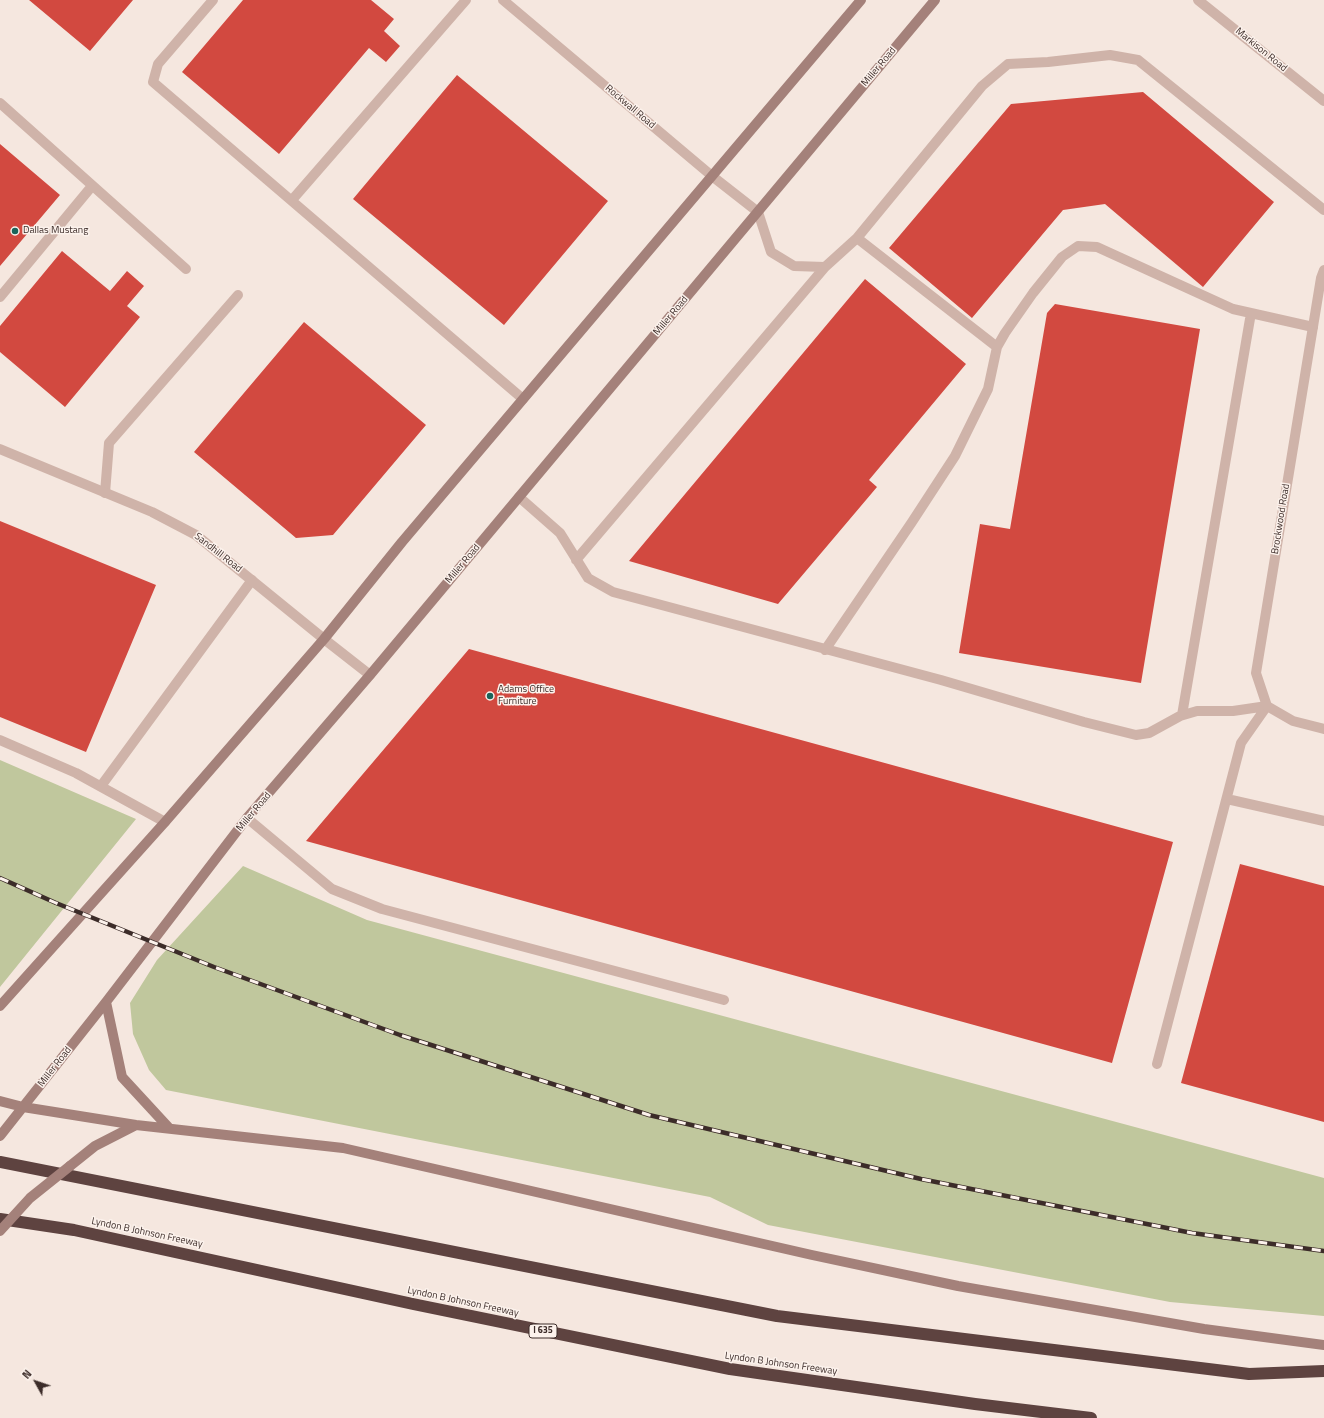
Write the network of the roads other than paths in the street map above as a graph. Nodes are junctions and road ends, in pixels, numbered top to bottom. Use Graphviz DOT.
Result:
graph roads {
  1 [pos="214,0"];
  2 [pos="466,0"];
  3 [pos="503,0"];
  4 [pos="861,0"];
  5 [pos="935,0"];
  6 [pos="1198,0"];
  7 [pos="1324,100"];
  8 [pos="0,103"];
  9 [pos="712,176"];
  10 [pos="92,186"];
  11 [pos="292,200"];
  12 [pos="1324,210"];
  13 [pos="758,212"];
  14 [pos="857,238"];
  15 [pos="825,268"];
  16 [pos="186,269"];
  17 [pos="1324,270"];
  18 [pos="238,295"];
  19 [pos="0,297"];
  20 [pos="1251,313"];
  21 [pos="1313,327"];
  22 [pos="997,347"];
  23 [pos="524,399"];
  24 [pos="0,449"];
  25 [pos="105,493"];
  26 [pos="519,497"];
  27 [pos="576,560"];
  28 [pos="252,580"];
  29 [pos="324,639"];
  30 [pos="825,650"];
  31 [pos="370,675"];
  32 [pos="1267,706"];
  33 [pos="1182,715"];
  34 [pos="1324,729"];
  35 [pos="0,740"];
  36 [pos="101,786"];
  37 [pos="1227,799"];
  38 [pos="247,818"];
  39 [pos="1324,821"];
  40 [pos="165,822"];
  41 [pos="724,1000"];
  42 [pos="106,1002"];
  43 [pos="0,1006"];
  44 [pos="1157,1064"];
  45 [pos="0,1101"];
  46 [pos="23,1107"];
  47 [pos="136,1124"];
  48 [pos="169,1128"];
  49 [pos="0,1136"];
  50 [pos="0,1162"];
  51 [pos="0,1219"];
  52 [pos="0,1231"];
  53 [pos="1324,1345"];
  54 [pos="1324,1371"];
  55 [pos="1091,1418"];
  1 -- 11 [label="street"];
  2 -- 11 [label="street"];
  3 -- 9 [label="street, Rockwall Road"];
  4 -- 9 [label="main road"];
  5 -- 13 [label="main road, Miller Road"];
  6 -- 7 [label="street, Markison Road"];
  8 -- 10 [label="street"];
  9 -- 13 [label="street, Rockwall Road"];
  9 -- 23 [label="main road"];
  10 -- 16 [label="street"];
  10 -- 19 [label="street"];
  11 -- 23 [label="street"];
  12 -- 14 [label="street"];
  13 -- 15 [label="street"];
  13 -- 26 [label="main road, Miller Road"];
  14 -- 15 [label="street"];
  14 -- 22 [label="street"];
  15 -- 27 [label="street"];
  17 -- 21 [label="street, Brockwood Road"];
  18 -- 25 [label="street"];
  20 -- 21 [label="street"];
  20 -- 22 [label="street"];
  20 -- 33 [label="street"];
  21 -- 32 [label="street, Brockwood Road"];
  22 -- 30 [label="street"];
  23 -- 29 [label="main road"];
  24 -- 25 [label="street, Sandhill Road"];
  25 -- 28 [label="street, Sandhill Road"];
  26 -- 27 [label="street"];
  26 -- 31 [label="main road, Miller Road"];
  27 -- 30 [label="street"];
  28 -- 29 [label="street, Sandhill Road"];
  28 -- 36 [label="street"];
  29 -- 31 [label="street, Sandhill Road"];
  29 -- 40 [label="main road"];
  30 -- 33 [label="street"];
  31 -- 38 [label="main road, Miller Road"];
  32 -- 33 [label="street"];
  32 -- 34 [label="street"];
  32 -- 37 [label="street"];
  35 -- 36 [label="street"];
  36 -- 40 [label="street"];
  37 -- 39 [label="street"];
  37 -- 44 [label="street"];
  38 -- 41 [label="street"];
  38 -- 42 [label="main road, Miller Road"];
  40 -- 43 [label="main road"];
  42 -- 46 [label="main road, Miller Road"];
  42 -- 48 [label="main road"];
  45 -- 46 [label="main road"];
  46 -- 47 [label="main road"];
  46 -- 49 [label="main road, Miller Road"];
  47 -- 48 [label="main road"];
  47 -- 52 [label="main road, bridge"];
  48 -- 53 [label="main road"];
  50 -- 54 [label="highway"];
  51 -- 55 [label="highway, Lyndon B Johnson Freeway / I 635"];
}
